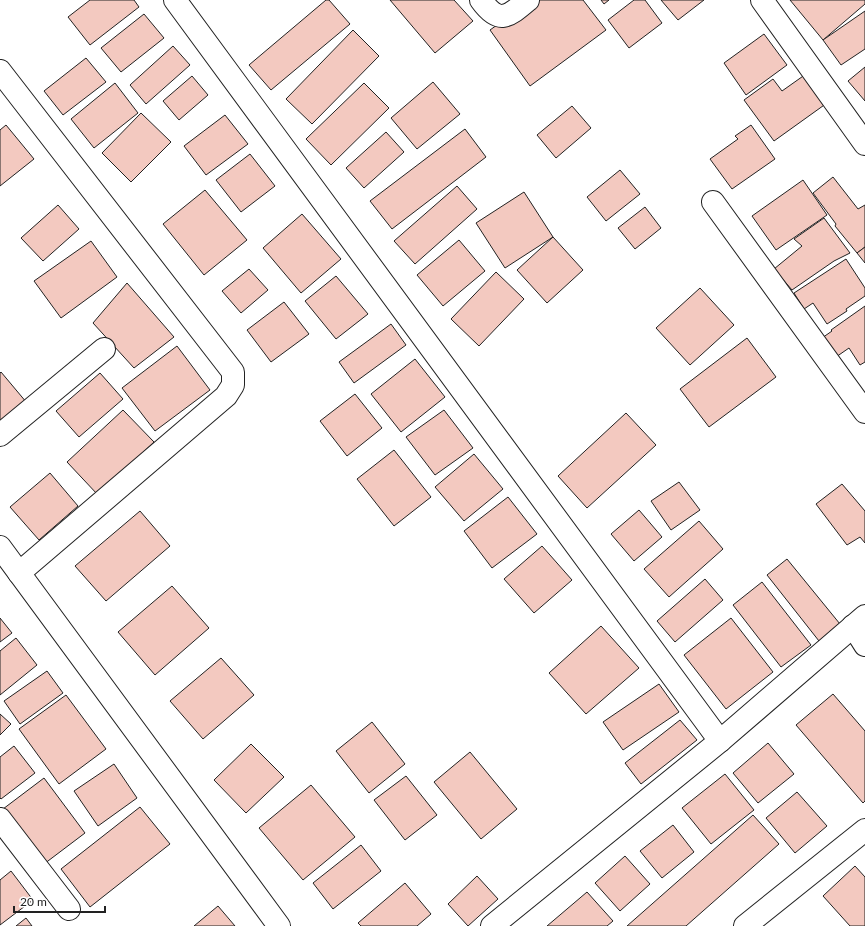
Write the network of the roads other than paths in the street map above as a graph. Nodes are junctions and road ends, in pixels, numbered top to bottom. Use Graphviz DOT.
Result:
graph roads {
  1 [pos="175,0"];
  2 [pos="480,0"];
  3 [pos="528,0"];
  4 [pos="762,0"];
  5 [pos="0,71"];
  6 [pos="865,144"];
  7 [pos="713,202"];
  8 [pos="104,349"];
  9 [pos="865,412"];
  10 [pos="0,435"];
  11 [pos="0,548"];
  12 [pos="19,573"];
  13 [pos="859,621"];
  14 [pos="865,645"];
  15 [pos="720,741"];
  16 [pos="0,819"];
  17 [pos="865,830"];
  18 [pos="69,909"];
  19 [pos="279,926"];
  20 [pos="492,926"];
  21 [pos="745,926"];
  1 -- 15 [label="street"];
  2 -- 3 [label="street"];
  4 -- 6 [label="street"];
  5 -- 12 [label="street"];
  7 -- 9 [label="street"];
  8 -- 10 [label="street"];
  11 -- 12 [label="street"];
  12 -- 19 [label="street"];
  13 -- 14 [label="street"];
  13 -- 15 [label="street"];
  15 -- 20 [label="street"];
  16 -- 18 [label="street"];
  17 -- 21 [label="street"];
}
